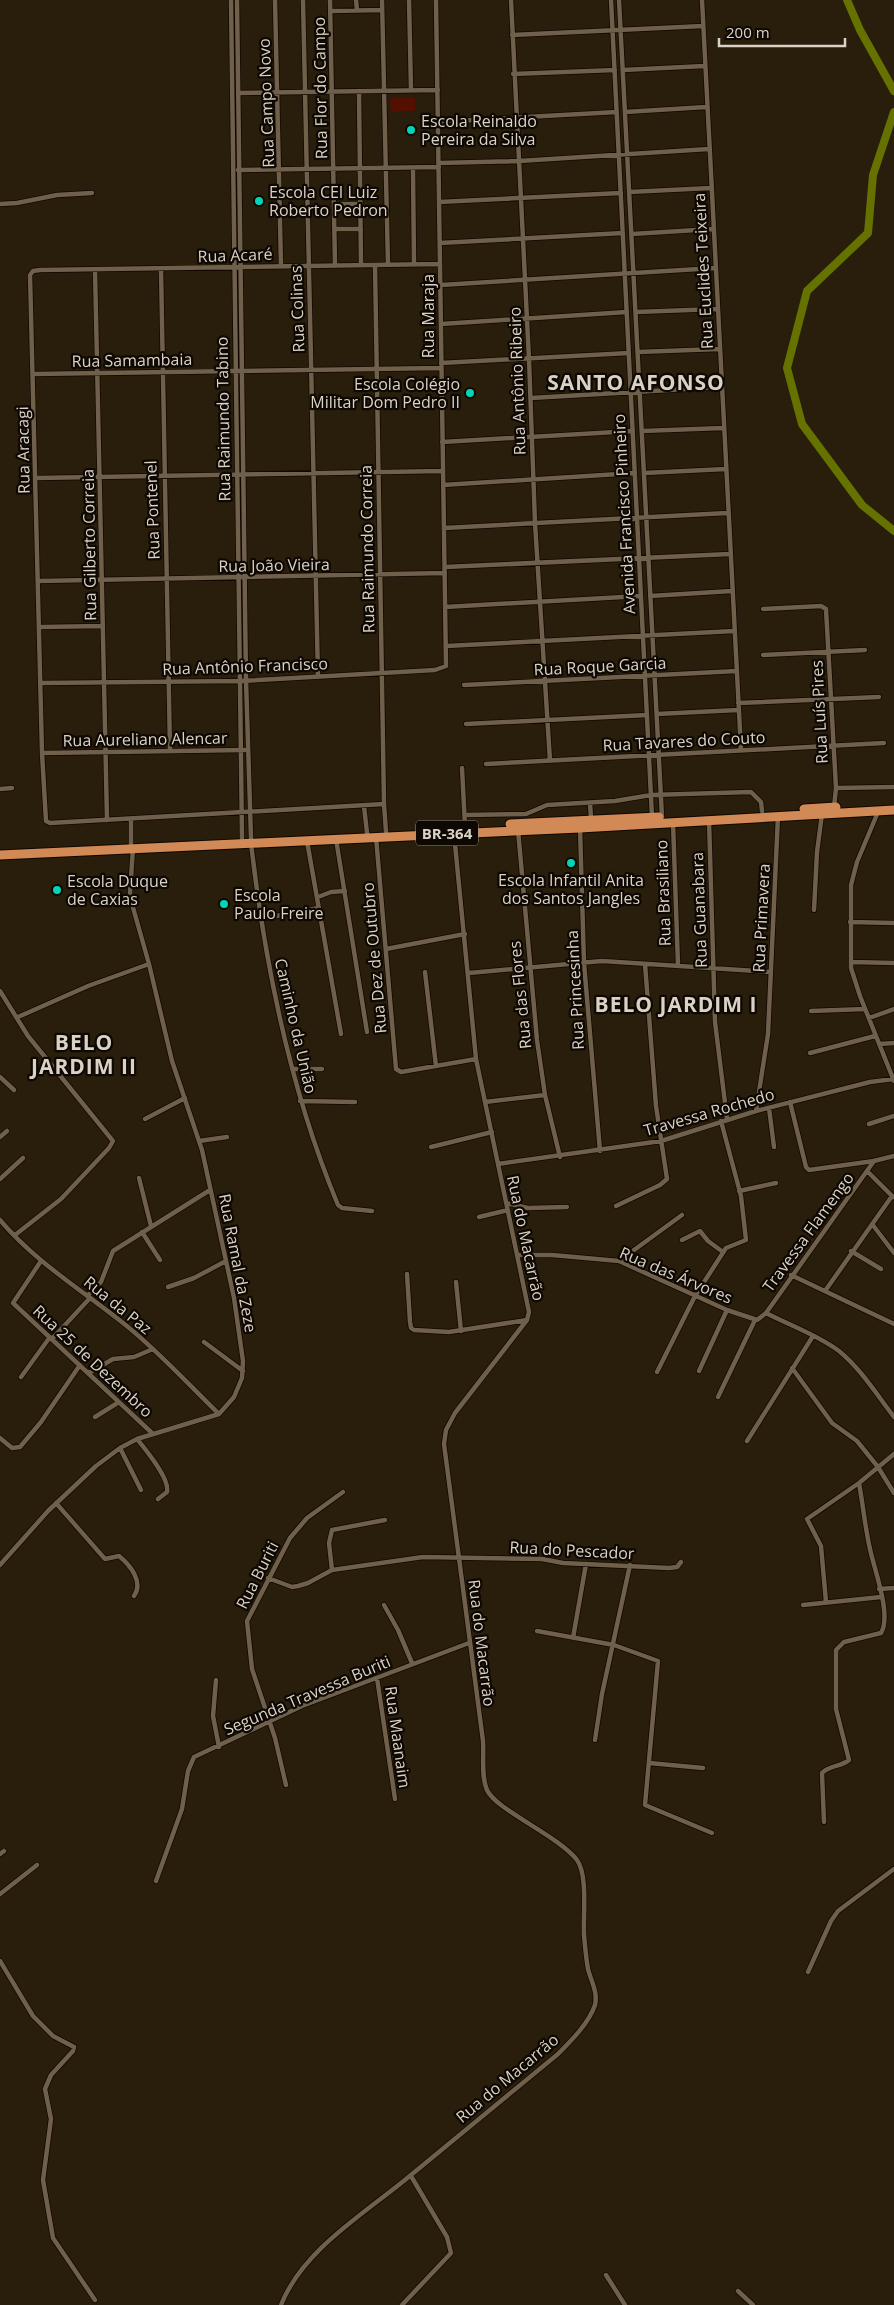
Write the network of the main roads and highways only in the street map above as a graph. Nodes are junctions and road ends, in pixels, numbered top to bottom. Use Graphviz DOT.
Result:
graph roads {
  1 [pos="894,804"];
  2 [pos="894,810"];
  3 [pos="620,821"];
  4 [pos="562,824"];
  5 [pos="371,835"];
  6 [pos="248,840"];
  7 [pos="132,846"];
  8 [pos="0,850"];
  9 [pos="0,855"];
  1 -- 3 [label="highway, BR-364"];
  2 -- 3 [label="highway, BR-364"];
  3 -- 4 [label="highway, BR-364"];
  3 -- 4 [label="highway, BR-364"];
  4 -- 5 [label="highway, BR-364"];
  4 -- 5 [label="highway, BR-364"];
  5 -- 6 [label="highway, BR-364"];
  5 -- 6 [label="highway, BR-364"];
  6 -- 7 [label="highway, BR-364"];
  7 -- 8 [label="highway, BR-364"];
  7 -- 9 [label="highway, BR-364"];
}
